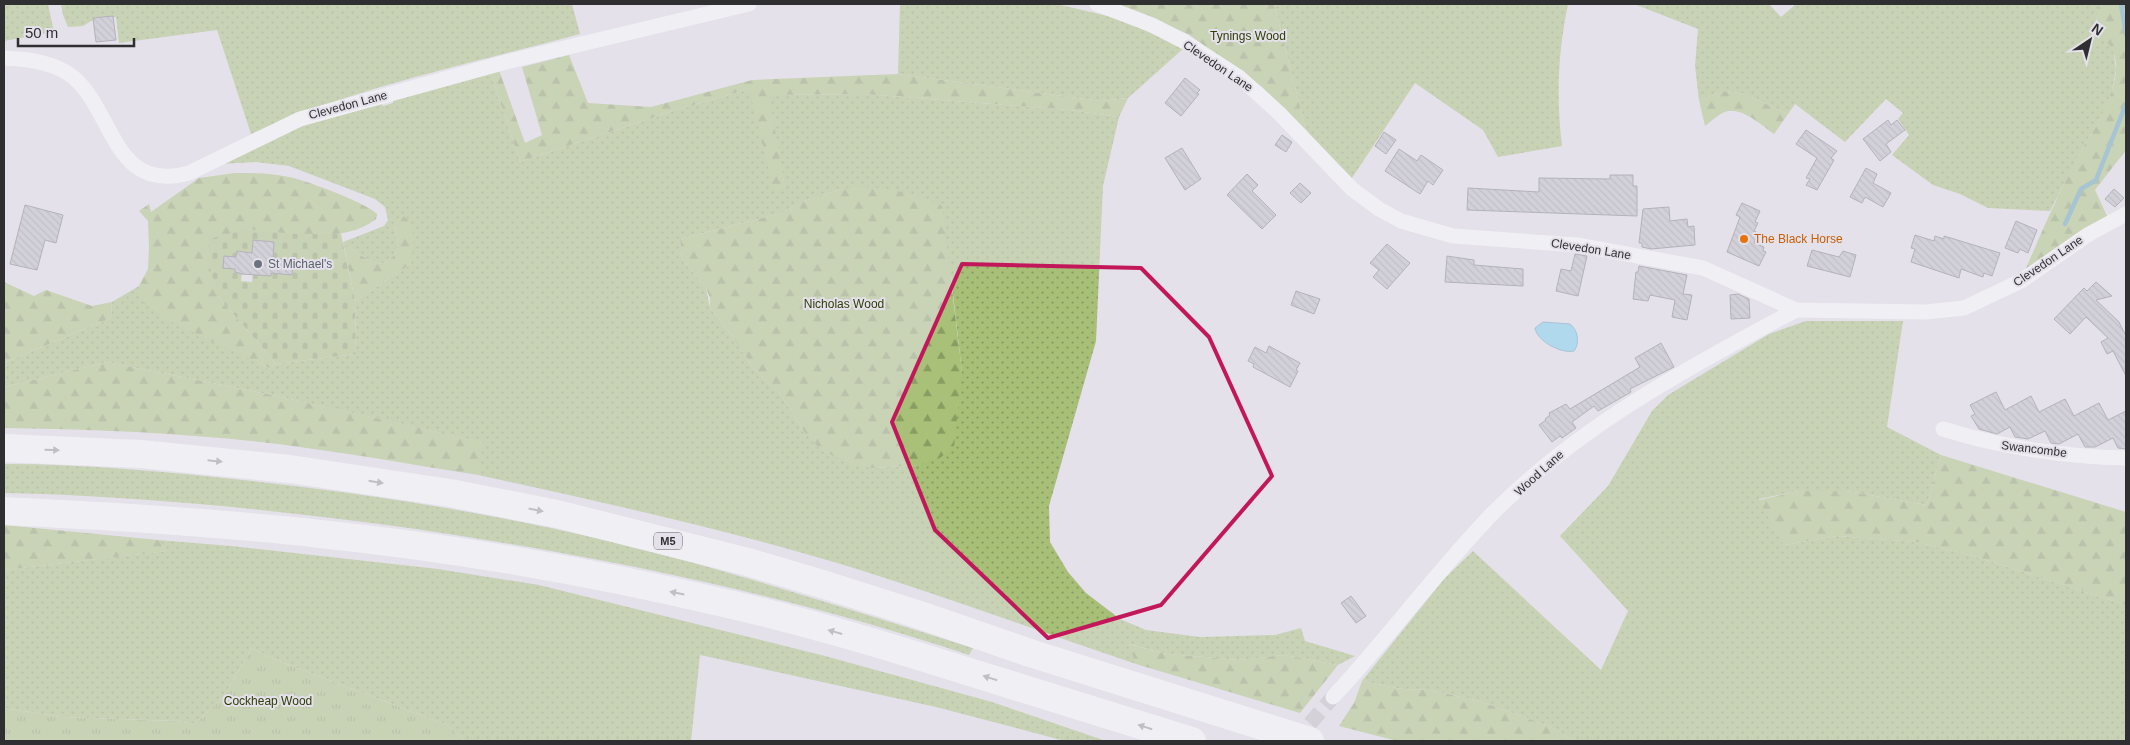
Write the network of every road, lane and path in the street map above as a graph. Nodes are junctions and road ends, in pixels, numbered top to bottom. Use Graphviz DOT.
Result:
graph roads {
  1 [pos="749,4"];
  2 [pos="1097,4"];
  3 [pos="4,58"];
  4 [pos="2126,214"];
  5 [pos="1796,310"];
  6 [pos="1944,430"];
  7 [pos="4,448"];
  8 [pos="2126,458"];
  9 [pos="4,511"];
  10 [pos="1334,697"];
  11 [pos="1192,741"];
  12 [pos="1310,741"];
  1 -- 3 [label="street, Clevedon Lane"];
  2 -- 5 [label="street, Clevedon Lane"];
  4 -- 5 [label="street, Clevedon Lane"];
  5 -- 10 [label="street, Wood Lane"];
  6 -- 8 [label="street, Swancombe"];
  7 -- 12 [label="highway, M5, one-way"];
  11 -- 9 [label="highway, one-way"];
}
